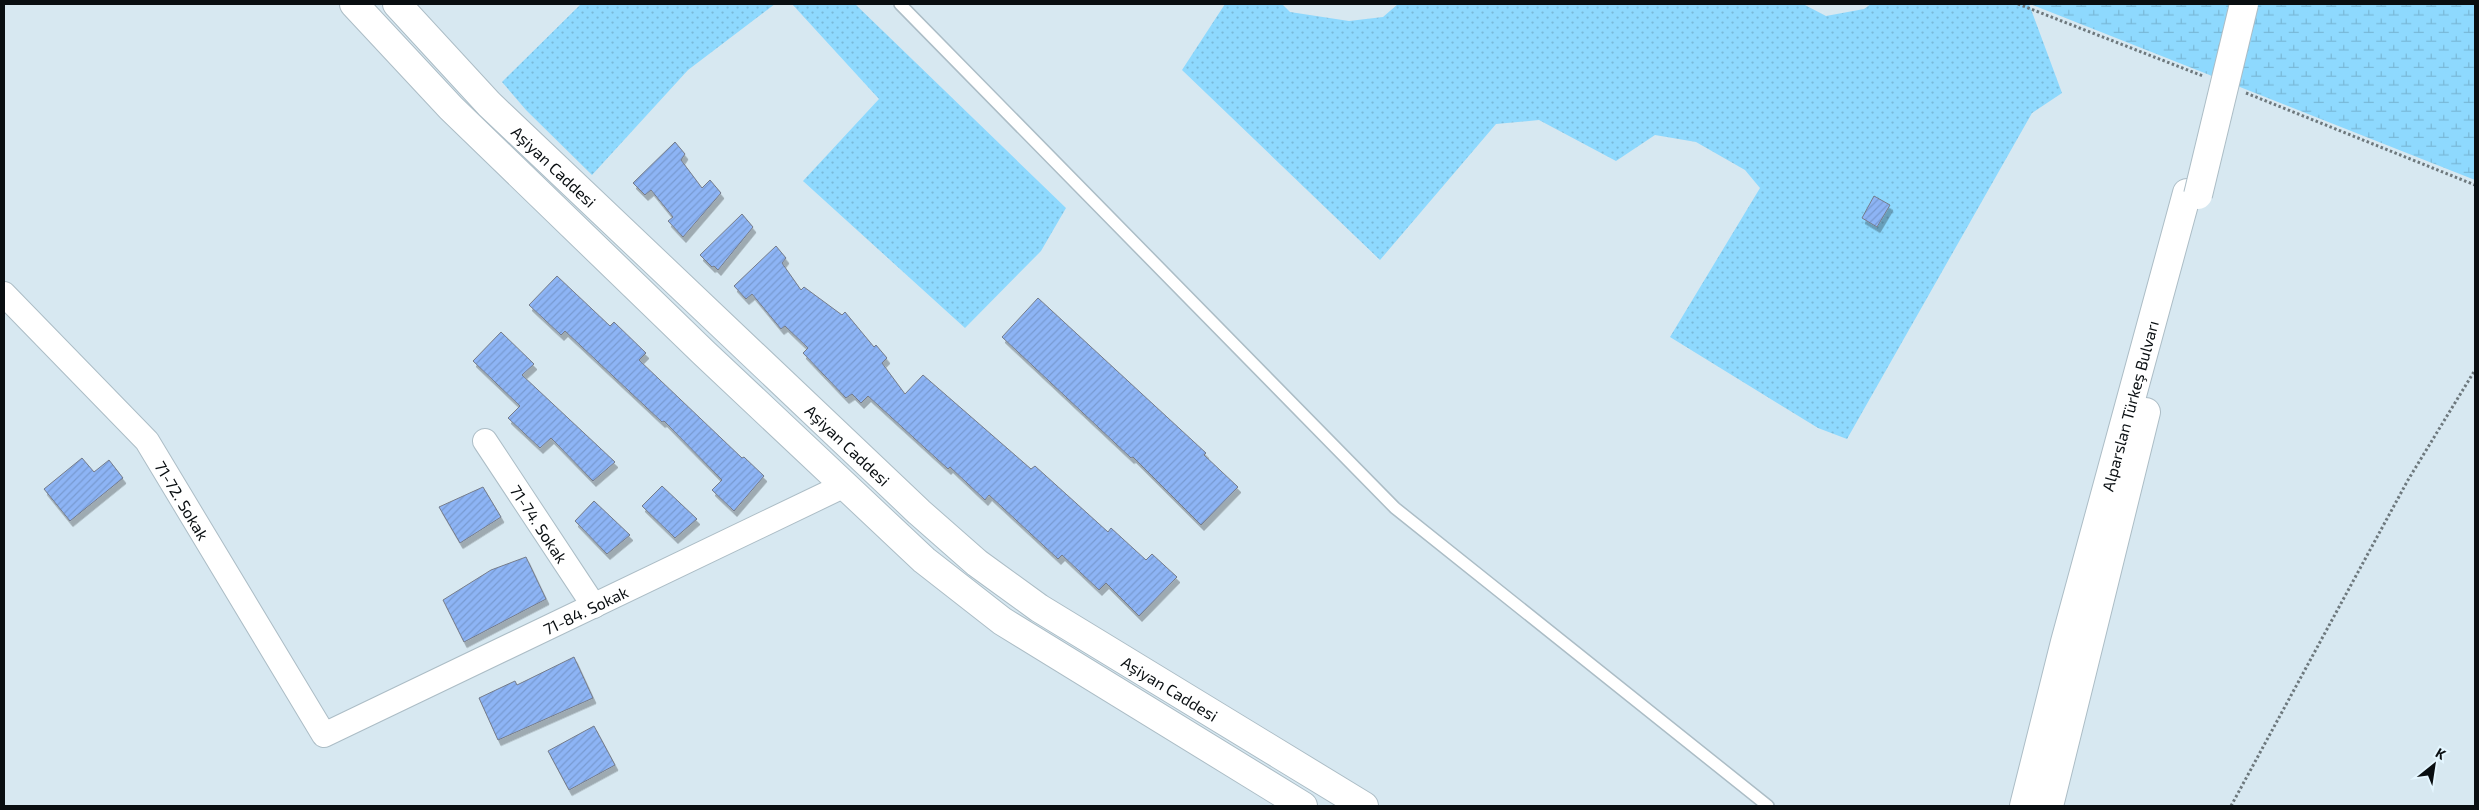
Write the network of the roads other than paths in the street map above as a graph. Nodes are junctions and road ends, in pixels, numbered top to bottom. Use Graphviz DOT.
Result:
graph roads {
  1 [pos="354,4"];
  2 [pos="397,4"];
  3 [pos="900,4"];
  4 [pos="2232,4"];
  5 [pos="2244,4"];
  6 [pos="2192,194"];
  7 [pos="4,294"];
  8 [pos="485,441"];
  9 [pos="845,486"];
  10 [pos="594,606"];
  11 [pos="324,735"];
  12 [pos="1302,806"];
  13 [pos="1364,806"];
  14 [pos="1768,806"];
  15 [pos="2024,806"];
  16 [pos="2049,806"];
  1 -- 9 [label="street, Aşiyan Caddesi"];
  2 -- 13 [label="street, Aşiyan Caddesi"];
  3 -- 14 [label="lane"];
  4 -- 6 [label="street, Alparslan Türkeş Bulvarı"];
  5 -- 6 [label="street, Alparslan Türkeş Bulvarı, bridge"];
  6 -- 15 [label="street, Alparslan Türkeş Bulvarı"];
  6 -- 16 [label="street, Alparslan Türkeş Bulvarı"];
  7 -- 11 [label="street, 71-72. Sokak"];
  8 -- 10 [label="street, 71-74. Sokak"];
  9 -- 10 [label="street, 71-84. Sokak"];
  9 -- 12 [label="street, Aşiyan Caddesi"];
  10 -- 11 [label="street, 71-84. Sokak"];
}
